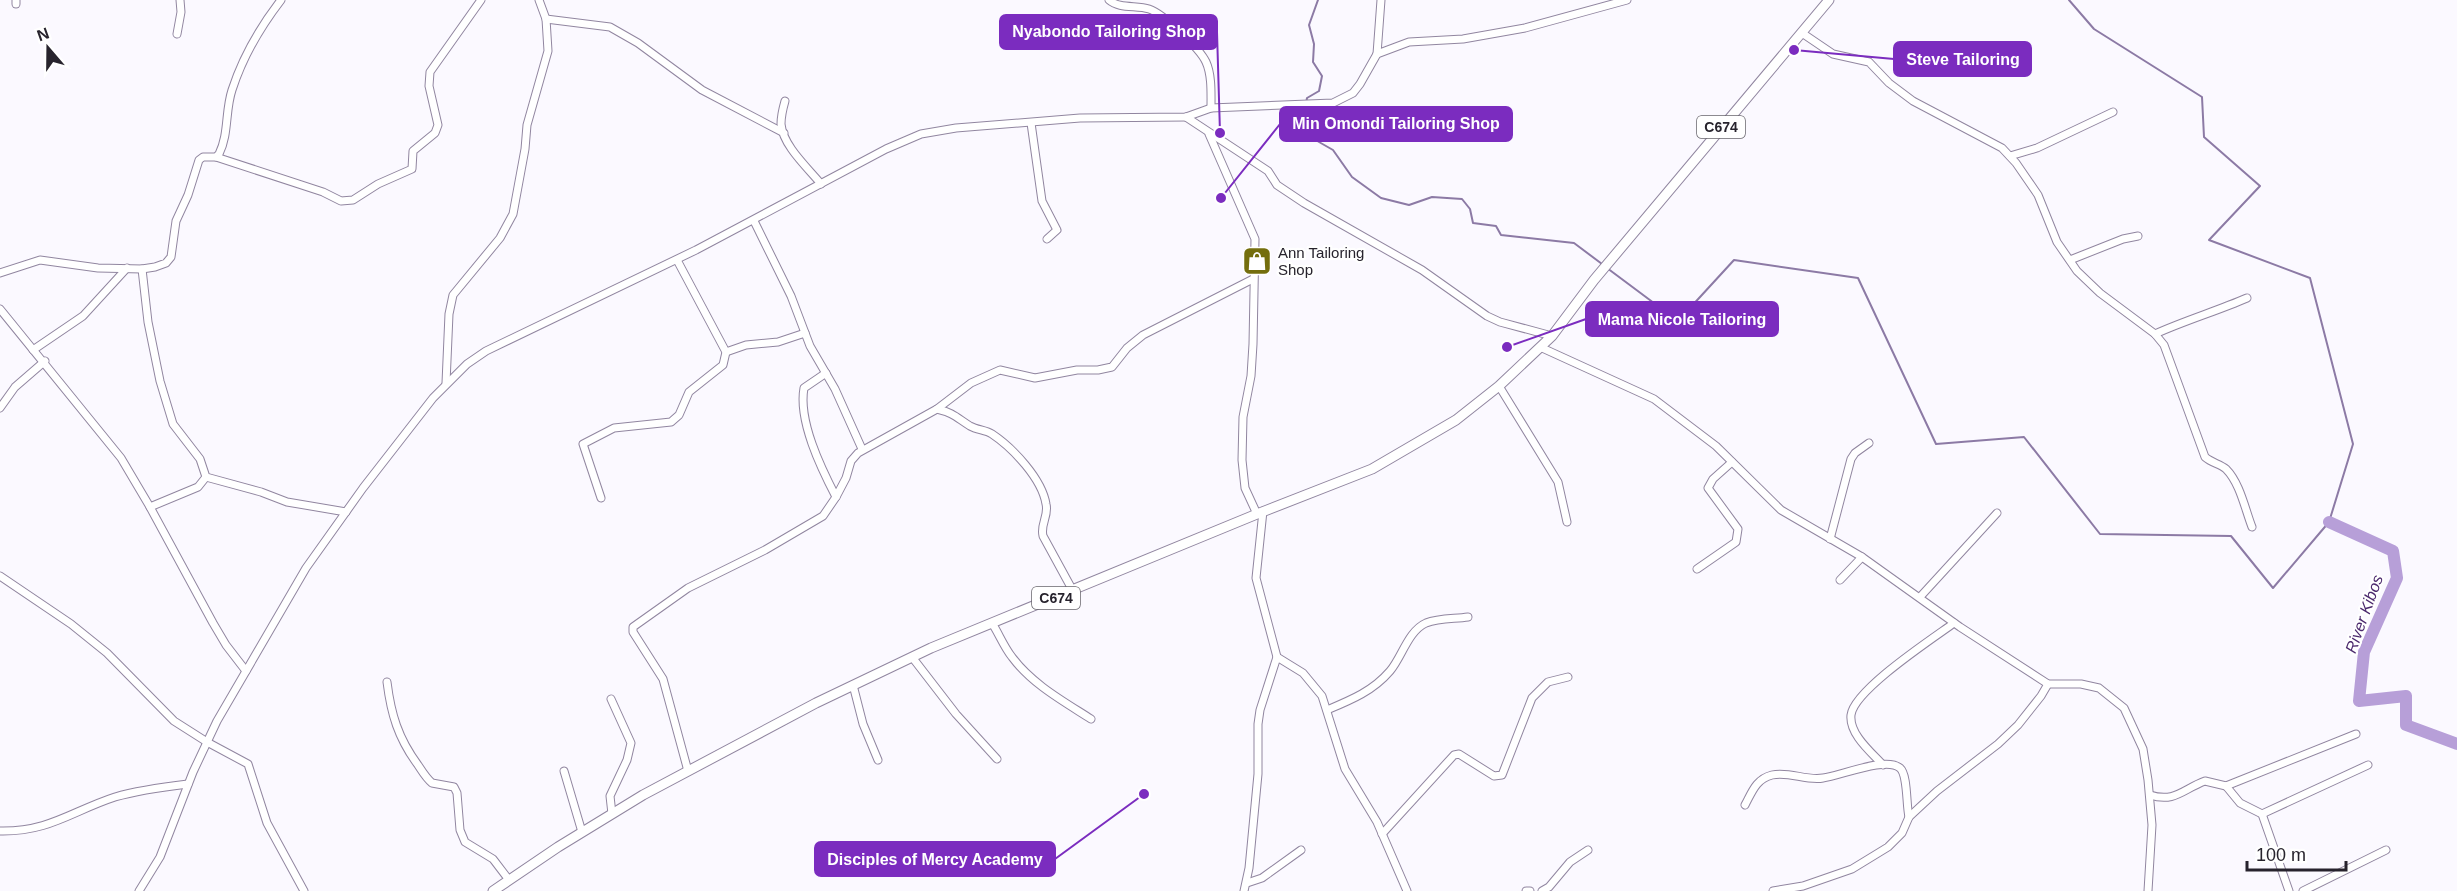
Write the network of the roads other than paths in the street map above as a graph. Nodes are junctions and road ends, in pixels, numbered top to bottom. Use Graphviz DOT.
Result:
graph roads {
  1 [pos="180,0"];
  2 [pos="282,0"];
  3 [pos="481,0"];
  4 [pos="539,0"];
  5 [pos="1109,0"];
  6 [pos="1381,0"];
  7 [pos="1627,0"];
  8 [pos="1829,0"];
  9 [pos="546,19"];
  10 [pos="1802,33"];
  11 [pos="177,34"];
  12 [pos="1377,54"];
  13 [pos="785,101"];
  14 [pos="1211,108"];
  15 [pos="2113,111"];
  16 [pos="1186,117"];
  17 [pos="1031,123"];
  18 [pos="1209,133"];
  19 [pos="784,134"];
  20 [pos="2010,156"];
  21 [pos="216,157"];
  22 [pos="821,184"];
  23 [pos="754,221"];
  24 [pos="2138,236"];
  25 [pos="1047,239"];
  26 [pos="677,260"];
  27 [pos="2070,260"];
  28 [pos="127,268"];
  29 [pos="142,269"];
  30 [pos="0,273"];
  31 [pos="1253,279"];
  32 [pos="2247,298"];
  33 [pos="0,309"];
  34 [pos="804,333"];
  35 [pos="2155,334"];
  36 [pos="1545,339"];
  37 [pos="33,350"];
  38 [pos="726,352"];
  39 [pos="45,361"];
  40 [pos="826,373"];
  41 [pos="446,383"];
  42 [pos="1499,386"];
  43 [pos="0,408"];
  44 [pos="937,409"];
  45 [pos="1869,443"];
  46 [pos="862,449"];
  47 [pos="1732,462"];
  48 [pos="206,477"];
  49 [pos="836,497"];
  50 [pos="601,498"];
  51 [pos="150,507"];
  52 [pos="346,512"];
  53 [pos="1260,512"];
  54 [pos="1997,513"];
  55 [pos="1567,522"];
  56 [pos="2252,527"];
  57 [pos="1830,539"];
  58 [pos="1862,557"];
  59 [pos="1697,569"];
  60 [pos="0,576"];
  61 [pos="1840,580"];
  62 [pos="1074,591"];
  63 [pos="1920,597"];
  64 [pos="1468,617"];
  65 [pos="1954,622"];
  66 [pos="992,623"];
  67 [pos="912,657"];
  68 [pos="1277,657"];
  69 [pos="246,670"];
  70 [pos="1568,677"];
  71 [pos="387,682"];
  72 [pos="2048,684"];
  73 [pos="853,685"];
  74 [pos="611,699"];
  75 [pos="1327,710"];
  76 [pos="1090,719"];
  77 [pos="2356,735"];
  78 [pos="207,742"];
  79 [pos="997,759"];
  80 [pos="878,760"];
  81 [pos="1882,765"];
  82 [pos="2368,765"];
  83 [pos="564,771"];
  84 [pos="688,771"];
  85 [pos="188,784"];
  86 [pos="2226,786"];
  87 [pos="2150,795"];
  88 [pos="1745,805"];
  89 [pos="612,814"];
  90 [pos="2262,814"];
  91 [pos="1909,817"];
  92 [pos="0,831"];
  93 [pos="582,832"];
  94 [pos="1382,834"];
  95 [pos="1301,850"];
  96 [pos="1588,850"];
  97 [pos="2386,850"];
  98 [pos="508,880"];
  99 [pos="1246,887"];
  100 [pos="1805,888"];
  101 [pos="139,891"];
  102 [pos="304,891"];
  103 [pos="493,891"];
  104 [pos="1407,891"];
  105 [pos="1542,891"];
  106 [pos="1773,891"];
  107 [pos="2148,891"];
  108 [pos="2289,891"];
  109 [pos="2302,891"];
  1 -- 11 [label="street"];
  2 -- 21 [label="street"];
  3 -- 21 [label="street"];
  4 -- 9 [label="street"];
  5 -- 14 [label="street"];
  6 -- 12 [label="street"];
  7 -- 12 [label="street"];
  8 -- 10 [label="main road, C674"];
  9 -- 19 [label="street"];
  9 -- 41 [label="street"];
  10 -- 20 [label="street"];
  10 -- 36 [label="main road, C674"];
  12 -- 14 [label="street"];
  13 -- 19 [label="street"];
  14 -- 16 [label="street"];
  15 -- 20 [label="street"];
  16 -- 17 [label="street"];
  16 -- 18 [label="street"];
  17 -- 22 [label="street"];
  17 -- 25 [label="street"];
  18 -- 31 [label="street"];
  18 -- 36 [label="street"];
  19 -- 22 [label="street"];
  20 -- 27 [label="street"];
  21 -- 29 [label="street"];
  22 -- 23 [label="street"];
  23 -- 26 [label="street"];
  23 -- 34 [label="street"];
  24 -- 27 [label="street"];
  26 -- 38 [label="street"];
  26 -- 41 [label="street"];
  27 -- 35 [label="street"];
  28 -- 29 [label="street"];
  28 -- 30 [label="street"];
  28 -- 37 [label="street"];
  29 -- 48 [label="street"];
  31 -- 44 [label="street"];
  31 -- 53 [label="street"];
  32 -- 35 [label="street"];
  33 -- 37 [label="street"];
  34 -- 38 [label="street"];
  34 -- 40 [label="street"];
  35 -- 56 [label="street"];
  36 -- 42 [label="main road, C674"];
  36 -- 47 [label="street"];
  37 -- 39 [label="street"];
  38 -- 50 [label="street"];
  39 -- 43 [label="street"];
  39 -- 51 [label="street"];
  40 -- 46 [label="street"];
  40 -- 49 [label="street"];
  41 -- 52 [label="street"];
  42 -- 53 [label="main road, C674"];
  42 -- 55 [label="street"];
  44 -- 46 [label="street"];
  44 -- 62 [label="street"];
  45 -- 57 [label="street"];
  46 -- 49 [label="street"];
  47 -- 57 [label="street"];
  47 -- 59 [label="street"];
  48 -- 51 [label="street"];
  48 -- 52 [label="street"];
  49 -- 84 [label="street"];
  51 -- 69 [label="street"];
  52 -- 69 [label="street"];
  53 -- 62 [label="main road, C674"];
  53 -- 68 [label="street"];
  54 -- 63 [label="street"];
  57 -- 58 [label="street"];
  58 -- 61 [label="street"];
  58 -- 63 [label="street"];
  60 -- 78 [label="street"];
  62 -- 66 [label="main road, C674"];
  63 -- 65 [label="street"];
  64 -- 75 [label="street"];
  65 -- 72 [label="street"];
  65 -- 81 [label="street"];
  66 -- 67 [label="main road, C674"];
  66 -- 76 [label="street"];
  67 -- 73 [label="main road, C674"];
  67 -- 79 [label="street"];
  68 -- 75 [label="street"];
  68 -- 99 [label="street"];
  69 -- 78 [label="street"];
  70 -- 94 [label="street"];
  71 -- 98 [label="street"];
  72 -- 87 [label="street"];
  72 -- 91 [label="street"];
  73 -- 80 [label="street"];
  73 -- 84 [label="main road, C674"];
  74 -- 89 [label="street"];
  75 -- 94 [label="street"];
  77 -- 86 [label="street"];
  78 -- 85 [label="street"];
  78 -- 102 [label="street"];
  81 -- 88 [label="street"];
  81 -- 91 [label="street"];
  82 -- 90 [label="street"];
  83 -- 93 [label="street"];
  84 -- 89 [label="main road, C674"];
  85 -- 92 [label="street"];
  85 -- 101 [label="street"];
  86 -- 87 [label="street"];
  86 -- 90 [label="street"];
  87 -- 107 [label="street"];
  89 -- 93 [label="main road, C674"];
  90 -- 108 [label="street"];
  91 -- 100 [label="street"];
  93 -- 98 [label="main road, C674"];
  94 -- 104 [label="street"];
  95 -- 99 [label="street"];
  96 -- 105 [label="street"];
  97 -- 109 [label="street"];
  98 -- 103 [label="main road, C674"];
  100 -- 106 [label="street"];
}
